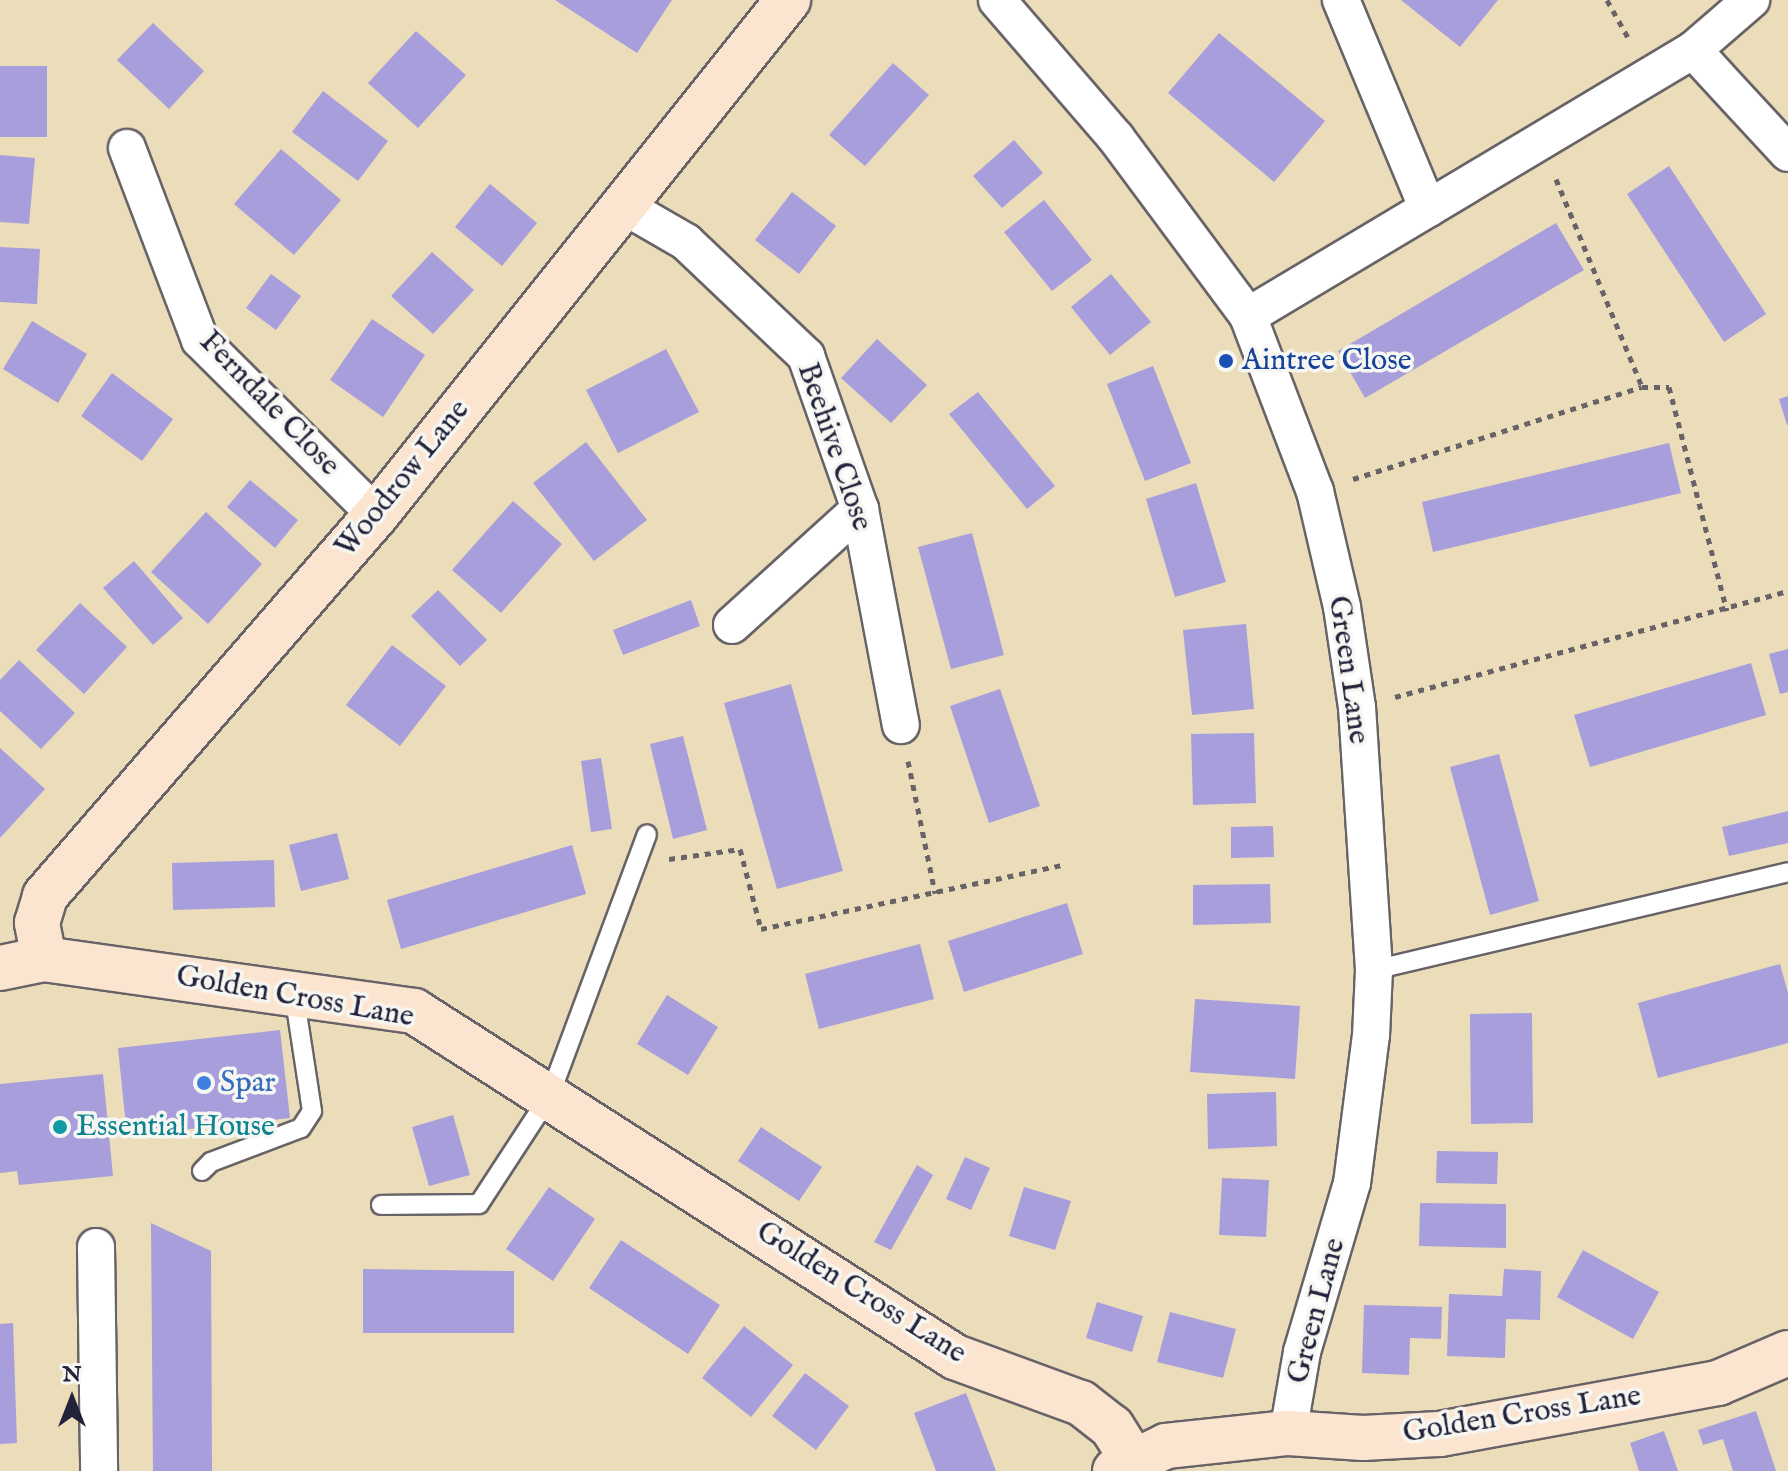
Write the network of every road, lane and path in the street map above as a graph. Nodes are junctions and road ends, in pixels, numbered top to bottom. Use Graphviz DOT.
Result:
graph roads {
  1 [pos="788,0"];
  2 [pos="997,0"];
  3 [pos="1341,0"];
  4 [pos="1607,0"];
  5 [pos="1751,0"];
  6 [pos="1693,50"];
  7 [pos="1648,73"];
  8 [pos="1541,144"];
  9 [pos="127,148"];
  10 [pos="1788,153"];
  11 [pos="622,205"];
  12 [pos="1428,209"];
  13 [pos="1248,316"];
  14 [pos="1642,387"];
  15 [pos="1315,491"];
  16 [pos="860,509"];
  17 [pos="376,515"];
  18 [pos="1788,591"];
  19 [pos="1727,611"];
  20 [pos="732,625"];
  21 [pos="1357,707"];
  22 [pos="901,725"];
  23 [pos="647,834"];
  24 [pos="636,864"];
  25 [pos="1061,865"];
  26 [pos="1788,872"];
  27 [pos="935,893"];
  28 [pos="44,959"];
  29 [pos="0,968"];
  30 [pos="1374,970"];
  31 [pos="294,991"];
  32 [pos="550,1095"];
  33 [pos="202,1171"];
  34 [pos="381,1205"];
  35 [pos="96,1247"];
  36 [pos="1788,1353"];
  37 [pos="1288,1433"];
  38 [pos="1123,1465"];
  39 [pos="99,1471"];
  1 -- 11 [label="street, Woodrow Lane"];
  2 -- 13 [label="street, Green Lane"];
  3 -- 12 [label="street"];
  4 -- 7 [label="path"];
  5 -- 6 [label="street"];
  6 -- 7 [label="street"];
  6 -- 10 [label="street"];
  7 -- 8 [label="street"];
  8 -- 12 [label="street"];
  8 -- 14 [label="path"];
  9 -- 17 [label="street, Ferndale Close"];
  11 -- 16 [label="street, Beehive Close"];
  11 -- 17 [label="street, Woodrow Lane"];
  12 -- 13 [label="street"];
  13 -- 15 [label="street, Green Lane"];
  14 -- 15 [label="path"];
  14 -- 19 [label="path"];
  15 -- 21 [label="street, Green Lane"];
  16 -- 20 [label="street"];
  16 -- 22 [label="street, Beehive Close"];
  17 -- 28 [label="street, Woodrow Lane"];
  18 -- 19 [label="path"];
  19 -- 21 [label="path"];
  21 -- 30 [label="street, Green Lane"];
  22 -- 27 [label="path"];
  23 -- 24 [label="lane"];
  24 -- 27 [label="path"];
  24 -- 32 [label="lane"];
  25 -- 27 [label="path"];
  26 -- 30 [label="lane"];
  28 -- 29 [label="street, Golden Cross Lane"];
  28 -- 31 [label="street, Golden Cross Lane"];
  30 -- 37 [label="street, Green Lane"];
  31 -- 32 [label="street, Golden Cross Lane"];
  31 -- 33 [label="lane"];
  32 -- 34 [label="lane"];
  32 -- 38 [label="street, Golden Cross Lane"];
  35 -- 39 [label="street"];
  36 -- 37 [label="street, Golden Cross Lane"];
  37 -- 38 [label="street, Golden Cross Lane"];
}
